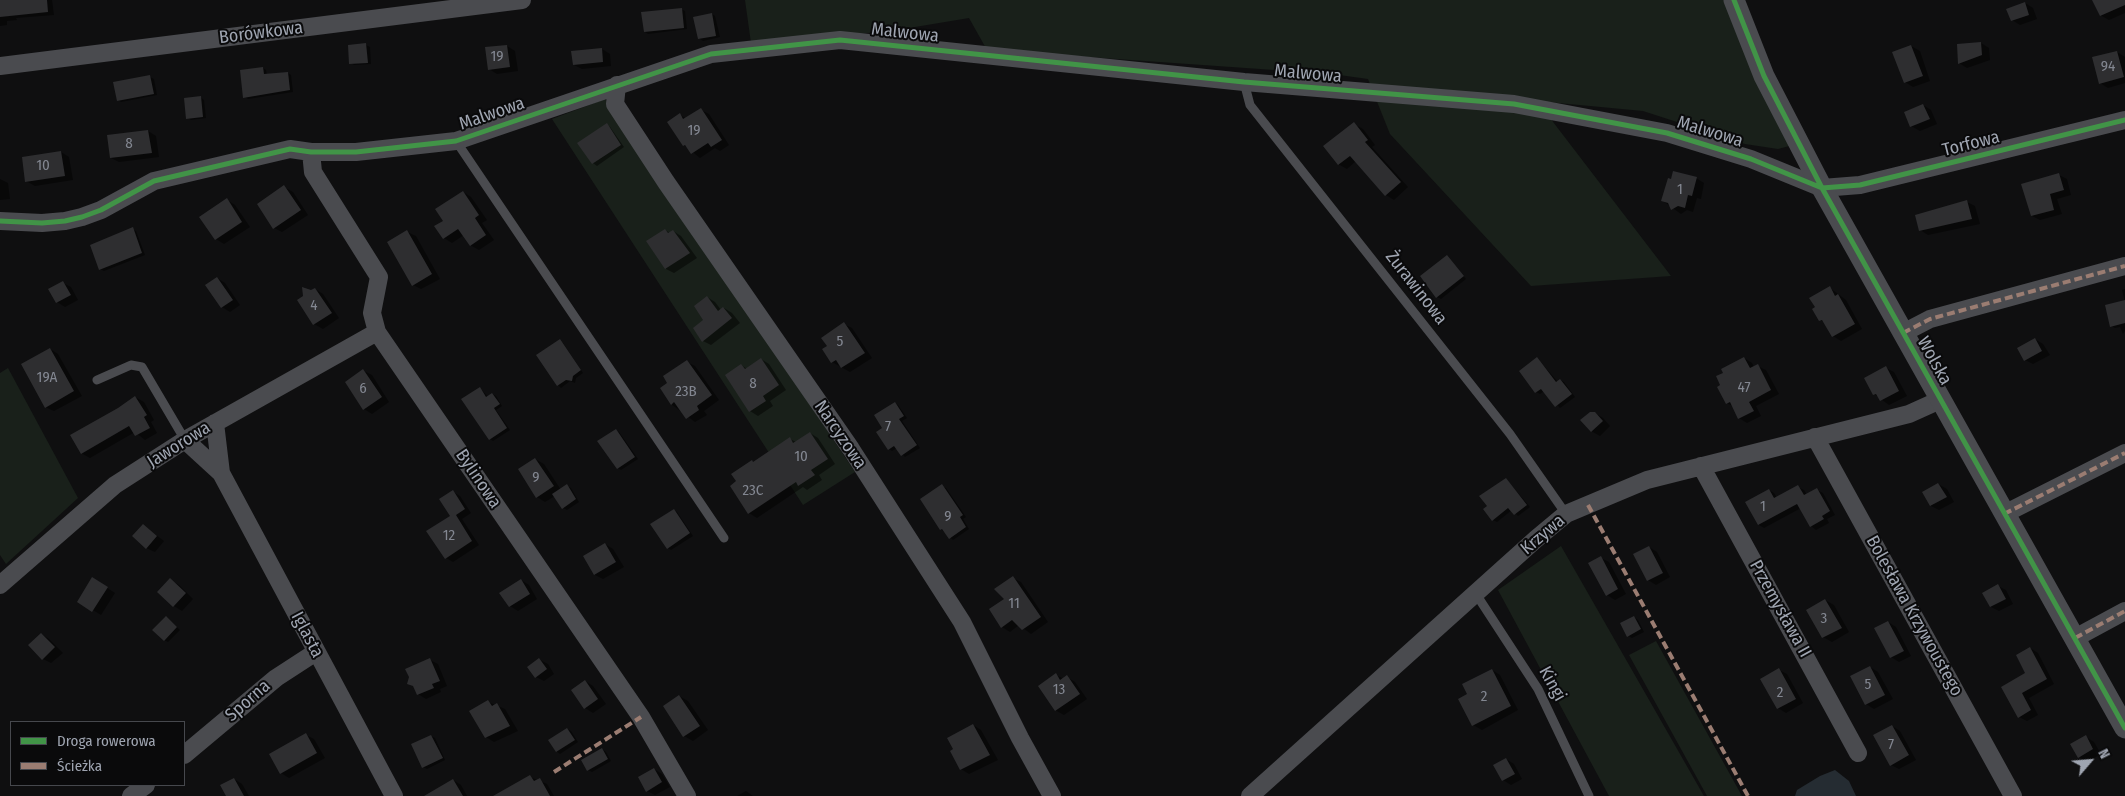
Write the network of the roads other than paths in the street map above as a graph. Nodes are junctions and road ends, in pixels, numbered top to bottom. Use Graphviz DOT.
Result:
graph roads {
  1 [pos="522,0"];
  2 [pos="1734,0"];
  3 [pos="0,66"];
  4 [pos="1244,82"];
  5 [pos="617,85"];
  6 [pos="2125,120"];
  7 [pos="456,141"];
  8 [pos="311,152"];
  9 [pos="1822,188"];
  10 [pos="0,221"];
  11 [pos="2125,266"];
  12 [pos="377,332"];
  13 [pos="1903,333"];
  14 [pos="97,380"];
  15 [pos="1940,400"];
  16 [pos="215,423"];
  17 [pos="1815,437"];
  18 [pos="185,440"];
  19 [pos="2125,453"];
  20 [pos="1701,466"];
  21 [pos="221,473"];
  22 [pos="1566,514"];
  23 [pos="2004,514"];
  24 [pos="724,538"];
  25 [pos="0,586"];
  26 [pos="1476,594"];
  27 [pos="2125,611"];
  28 [pos="2075,638"];
  29 [pos="316,652"];
  30 [pos="2125,728"];
  31 [pos="185,753"];
  32 [pos="1858,753"];
  33 [pos="394,796"];
  34 [pos="687,796"];
  35 [pos="1052,796"];
  36 [pos="1250,796"];
  37 [pos="1589,796"];
  38 [pos="2012,796"];
  1 -- 3 [label="street, Borówkowa"];
  2 -- 9 [label="street, Wolska"];
  4 -- 5 [label="street, Malwowa"];
  4 -- 9 [label="street, Malwowa"];
  4 -- 22 [label="lane, Żurawinowa"];
  5 -- 7 [label="street, Malwowa"];
  5 -- 35 [label="street, Narcyzowa"];
  6 -- 9 [label="street, Torfowa"];
  7 -- 8 [label="street, Malwowa"];
  7 -- 24 [label="lane"];
  8 -- 10 [label="street, Malwowa"];
  8 -- 12 [label="street, Bylinowa"];
  9 -- 13 [label="street, Wolska"];
  11 -- 13 [label="street"];
  12 -- 16 [label="street, Jaworowa"];
  12 -- 34 [label="street, Bylinowa"];
  13 -- 15 [label="street, Wolska"];
  14 -- 18 [label="lane"];
  15 -- 17 [label="street, Krzywa"];
  15 -- 23 [label="street, Wolska"];
  16 -- 18 [label="street, Jaworowa"];
  16 -- 21 [label="street, Iglasta"];
  17 -- 20 [label="street, Krzywa"];
  17 -- 38 [label="street, Bolesława Krzywoustego"];
  18 -- 21 [label="street, Iglasta"];
  18 -- 25 [label="street, Jaworowa"];
  19 -- 23 [label="street"];
  20 -- 22 [label="street, Krzywa"];
  20 -- 32 [label="street, Przemysława II"];
  21 -- 29 [label="street, Iglasta"];
  22 -- 26 [label="street, Krzywa"];
  23 -- 28 [label="street, Wolska"];
  26 -- 36 [label="street, Krzywa"];
  26 -- 37 [label="lane, Kingi"];
  27 -- 28 [label="street"];
  28 -- 30 [label="street, Wolska"];
  29 -- 31 [label="street, Sporna"];
  29 -- 33 [label="street, Iglasta"];
}
